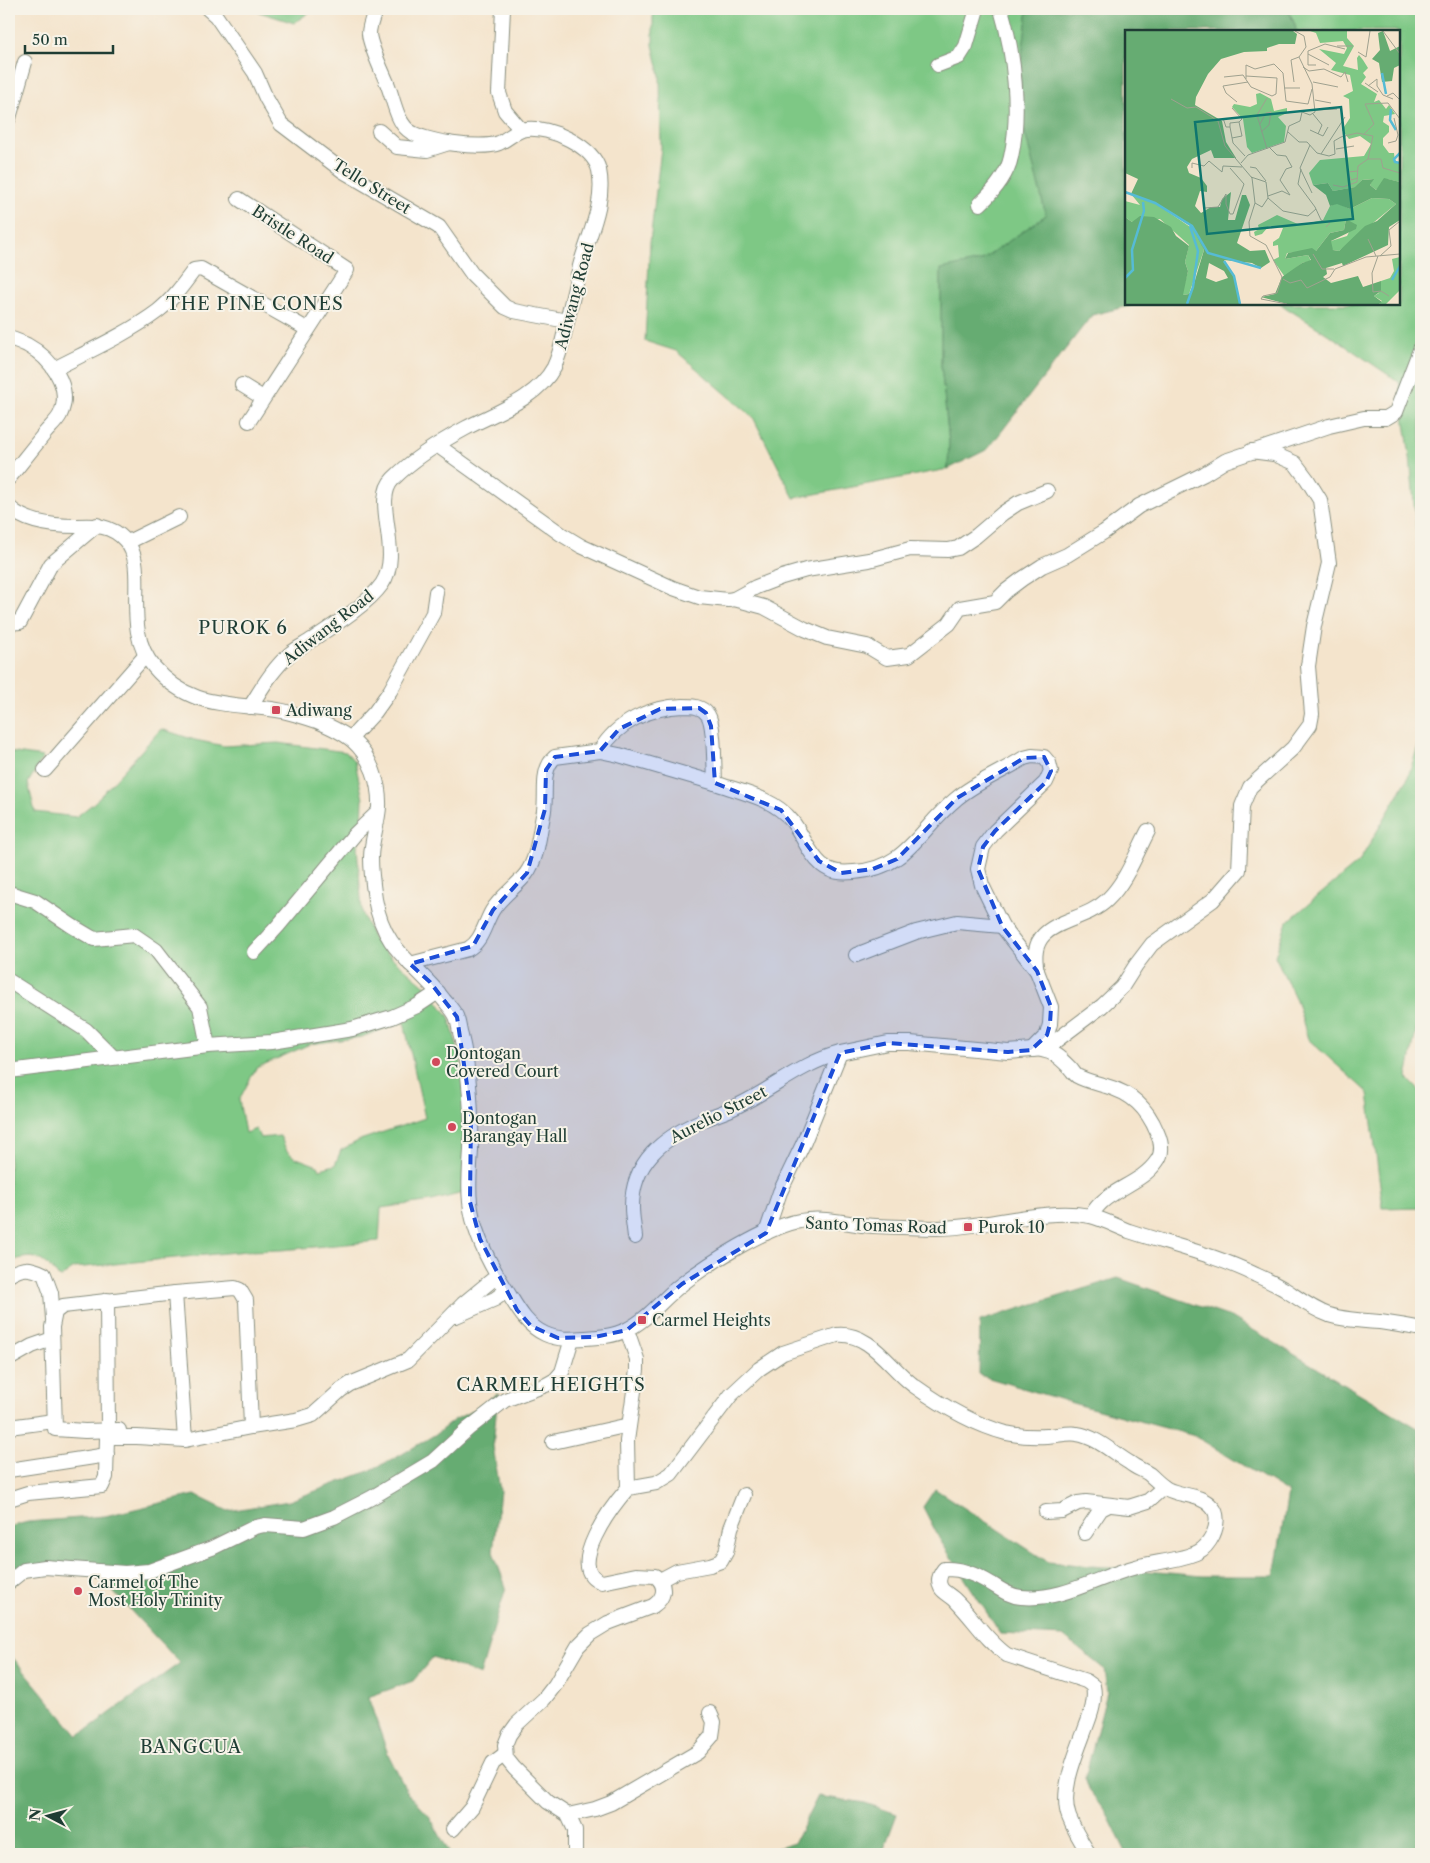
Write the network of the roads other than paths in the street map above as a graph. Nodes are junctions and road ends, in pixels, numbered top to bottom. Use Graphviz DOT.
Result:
graph roads {
  1 [pos="208,9"];
  2 [pos="376,9"];
  3 [pos="503,9"];
  4 [pos="977,9"];
  5 [pos="1000,9"];
  6 [pos="25,62"];
  7 [pos="938,65"];
  8 [pos="9,118"];
  9 [pos="521,130"];
  10 [pos="379,131"];
  11 [pos="450,142"];
  12 [pos="239,199"];
  13 [pos="980,204"];
  14 [pos="567,321"];
  15 [pos="307,329"];
  16 [pos="9,338"];
  17 [pos="1421,347"];
  18 [pos="54,369"];
  19 [pos="242,385"];
  20 [pos="263,398"];
  21 [pos="249,421"];
  22 [pos="437,444"];
  23 [pos="1251,451"];
  24 [pos="9,478"];
  25 [pos="1048,491"];
  26 [pos="9,507"];
  27 [pos="179,518"];
  28 [pos="97,525"];
  29 [pos="128,542"];
  30 [pos="436,592"];
  31 [pos="734,599"];
  32 [pos="9,623"];
  33 [pos="145,656"];
  34 [pos="250,707"];
  35 [pos="351,738"];
  36 [pos="600,751"];
  37 [pos="45,770"];
  38 [pos="714,783"];
  39 [pos="378,812"];
  40 [pos="1148,831"];
  41 [pos="9,893"];
  42 [pos="1002,926"];
  43 [pos="254,952"];
  44 [pos="856,955"];
  45 [pos="410,964"];
  46 [pos="1037,971"];
  47 [pos="9,981"];
  48 [pos="438,992"];
  49 [pos="208,1046"];
  50 [pos="1037,1050"];
  51 [pos="840,1053"];
  52 [pos="114,1057"];
  53 [pos="9,1071"];
  54 [pos="1091,1216"];
  55 [pos="766,1233"];
  56 [pos="635,1237"];
  57 [pos="9,1275"];
  58 [pos="498,1276"];
  59 [pos="506,1290"];
  60 [pos="175,1293"];
  61 [pos="107,1300"];
  62 [pos="53,1319"];
  63 [pos="446,1320"];
  64 [pos="1421,1329"];
  65 [pos="627,1330"];
  66 [pos="52,1339"];
  67 [pos="572,1339"];
  68 [pos="9,1359"];
  69 [pos="54,1421"];
  70 [pos="629,1425"];
  71 [pos="9,1427"];
  72 [pos="251,1427"];
  73 [pos="108,1429"];
  74 [pos="184,1438"];
  75 [pos="553,1442"];
  76 [pos="107,1455"];
  77 [pos="9,1470"];
  78 [pos="1164,1487"];
  79 [pos="628,1488"];
  80 [pos="744,1495"];
  81 [pos="9,1499"];
  82 [pos="1108,1505"];
  83 [pos="1046,1512"];
  84 [pos="1085,1533"];
  85 [pos="660,1580"];
  86 [pos="9,1582"];
  87 [pos="710,1713"];
  88 [pos="505,1754"];
  89 [pos="568,1815"];
  90 [pos="453,1829"];
  91 [pos="575,1854"];
  92 [pos="1090,1854"];
  1 -- 14 [label="street, Tello Street"];
  2 -- 11 [label="street"];
  3 -- 9 [label="street"];
  4 -- 7 [label="street"];
  5 -- 13 [label="street"];
  6 -- 8 [label="street"];
  9 -- 11 [label="street"];
  9 -- 14 [label="street, Adiwang Road"];
  10 -- 11 [label="street"];
  12 -- 15 [label="street, Bristle Road"];
  14 -- 22 [label="street, Adiwang Road"];
  15 -- 18 [label="street"];
  15 -- 20 [label="street"];
  16 -- 18 [label="street"];
  17 -- 23 [label="street"];
  18 -- 24 [label="street"];
  19 -- 20 [label="street"];
  20 -- 21 [label="street"];
  22 -- 31 [label="street"];
  22 -- 34 [label="street, Adiwang Road"];
  23 -- 31 [label="street"];
  23 -- 50 [label="street"];
  25 -- 31 [label="street"];
  26 -- 28 [label="street"];
  27 -- 29 [label="street"];
  28 -- 29 [label="street"];
  28 -- 32 [label="street"];
  29 -- 33 [label="street, Santo Tomas Road"];
  30 -- 35 [label="street"];
  33 -- 34 [label="street, Santo Tomas Road"];
  33 -- 37 [label="street"];
  34 -- 35 [label="street, Santo Tomas Road"];
  35 -- 39 [label="street, Santo Tomas Road"];
  36 -- 38 [label="street"];
  36 -- 38 [label="street"];
  36 -- 45 [label="street"];
  38 -- 42 [label="street"];
  39 -- 43 [label="street"];
  39 -- 45 [label="street, Santo Tomas Road"];
  40 -- 46 [label="street"];
  41 -- 49 [label="street"];
  42 -- 44 [label="street"];
  42 -- 46 [label="street"];
  45 -- 48 [label="street, Santo Tomas Road"];
  46 -- 50 [label="street"];
  47 -- 52 [label="street"];
  48 -- 49 [label="street"];
  48 -- 58 [label="street, Santo Tomas Road"];
  49 -- 52 [label="street"];
  50 -- 51 [label="street, Aurelio Street"];
  50 -- 54 [label="street"];
  51 -- 55 [label="street"];
  51 -- 56 [label="street, Aurelio Street"];
  52 -- 53 [label="street"];
  54 -- 55 [label="street, Santo Tomas Road"];
  54 -- 64 [label="street, Santo Tomas Road"];
  55 -- 65 [label="street, Santo Tomas Road"];
  57 -- 62 [label="street"];
  58 -- 59 [label="street, Santo Tomas Road"];
  58 -- 63 [label="street"];
  59 -- 63 [label="street"];
  59 -- 67 [label="street, Santo Tomas Road"];
  60 -- 61 [label="street"];
  60 -- 72 [label="street"];
  60 -- 74 [label="street"];
  61 -- 62 [label="street"];
  61 -- 73 [label="street"];
  62 -- 66 [label="street"];
  63 -- 72 [label="street"];
  65 -- 67 [label="street, Santo Tomas Road"];
  65 -- 70 [label="street"];
  66 -- 68 [label="street"];
  66 -- 69 [label="street"];
  67 -- 86 [label="street"];
  69 -- 71 [label="street"];
  69 -- 73 [label="street"];
  70 -- 75 [label="street"];
  70 -- 79 [label="street"];
  72 -- 74 [label="street"];
  73 -- 74 [label="street"];
  74 -- 76 [label="street"];
  76 -- 77 [label="street"];
  76 -- 81 [label="street"];
  78 -- 79 [label="street"];
  78 -- 82 [label="street"];
  78 -- 92 [label="street"];
  79 -- 85 [label="street"];
  80 -- 85 [label="street"];
  82 -- 83 [label="street"];
  82 -- 84 [label="street"];
  85 -- 88 [label="street"];
  87 -- 89 [label="street"];
  88 -- 89 [label="street"];
  88 -- 90 [label="street"];
  89 -- 91 [label="street"];
}
